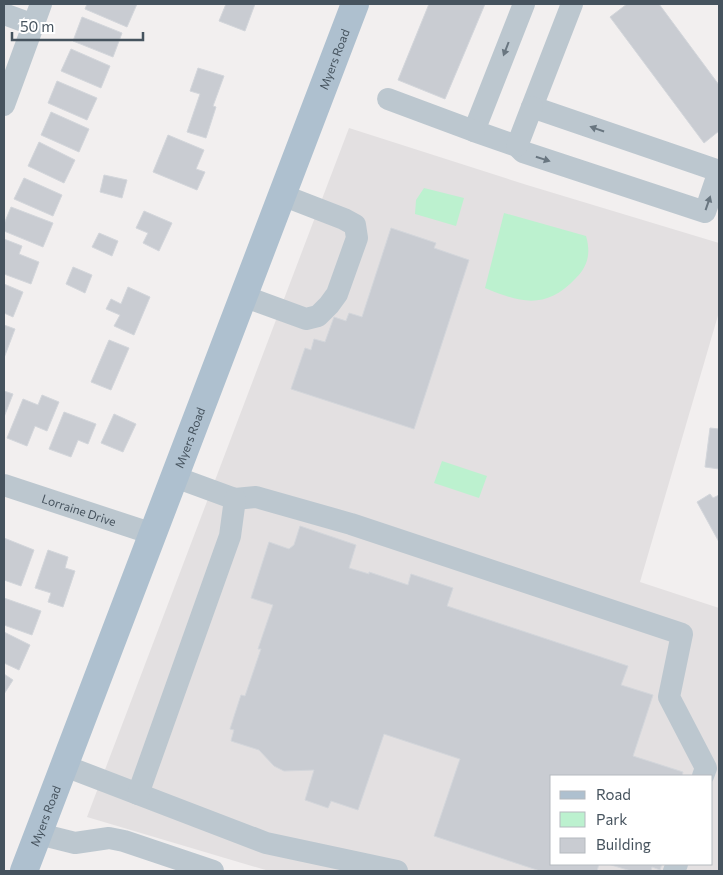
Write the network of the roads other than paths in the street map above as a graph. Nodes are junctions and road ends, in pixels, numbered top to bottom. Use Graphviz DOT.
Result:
graph roads {
  1 [pos="41,4"];
  2 [pos="355,4"];
  3 [pos="524,4"];
  4 [pos="572,4"];
  5 [pos="4,14"];
  6 [pos="34,26"];
  7 [pos="388,99"];
  8 [pos="4,105"];
  9 [pos="532,107"];
  10 [pos="474,131"];
  11 [pos="517,146"];
  12 [pos="282,195"];
  13 [pos="243,296"];
  14 [pos="175,477"];
  15 [pos="4,485"];
  16 [pos="235,499"];
  17 [pos="153,534"];
  18 [pos="65,766"];
  19 [pos="703,775"];
  20 [pos="138,794"];
  21 [pos="38,834"];
  22 [pos="24,871"];
  23 [pos="213,871"];
  24 [pos="397,871"];
  1 -- 6 [label="street"];
  2 -- 12 [label="main road, Myers Road"];
  3 -- 10 [label="street, one-way"];
  4 -- 9 [label="street"];
  5 -- 6 [label="street"];
  6 -- 8 [label="street"];
  7 -- 10 [label="street"];
  9 -- 11 [label="street"];
  11 -- 9 [label="street, one-way"];
  10 -- 11 [label="street"];
  12 -- 13 [label="main road, Myers Road"];
  12 -- 13 [label="street"];
  13 -- 14 [label="main road, Myers Road"];
  14 -- 16 [label="street"];
  14 -- 17 [label="main road, Myers Road"];
  15 -- 17 [label="street, Lorraine Drive"];
  16 -- 19 [label="street"];
  16 -- 20 [label="street"];
  17 -- 18 [label="main road, Myers Road"];
  18 -- 20 [label="street"];
  18 -- 21 [label="main road, Myers Road"];
  20 -- 24 [label="street"];
  21 -- 22 [label="main road, Myers Road"];
  21 -- 23 [label="street"];
}
